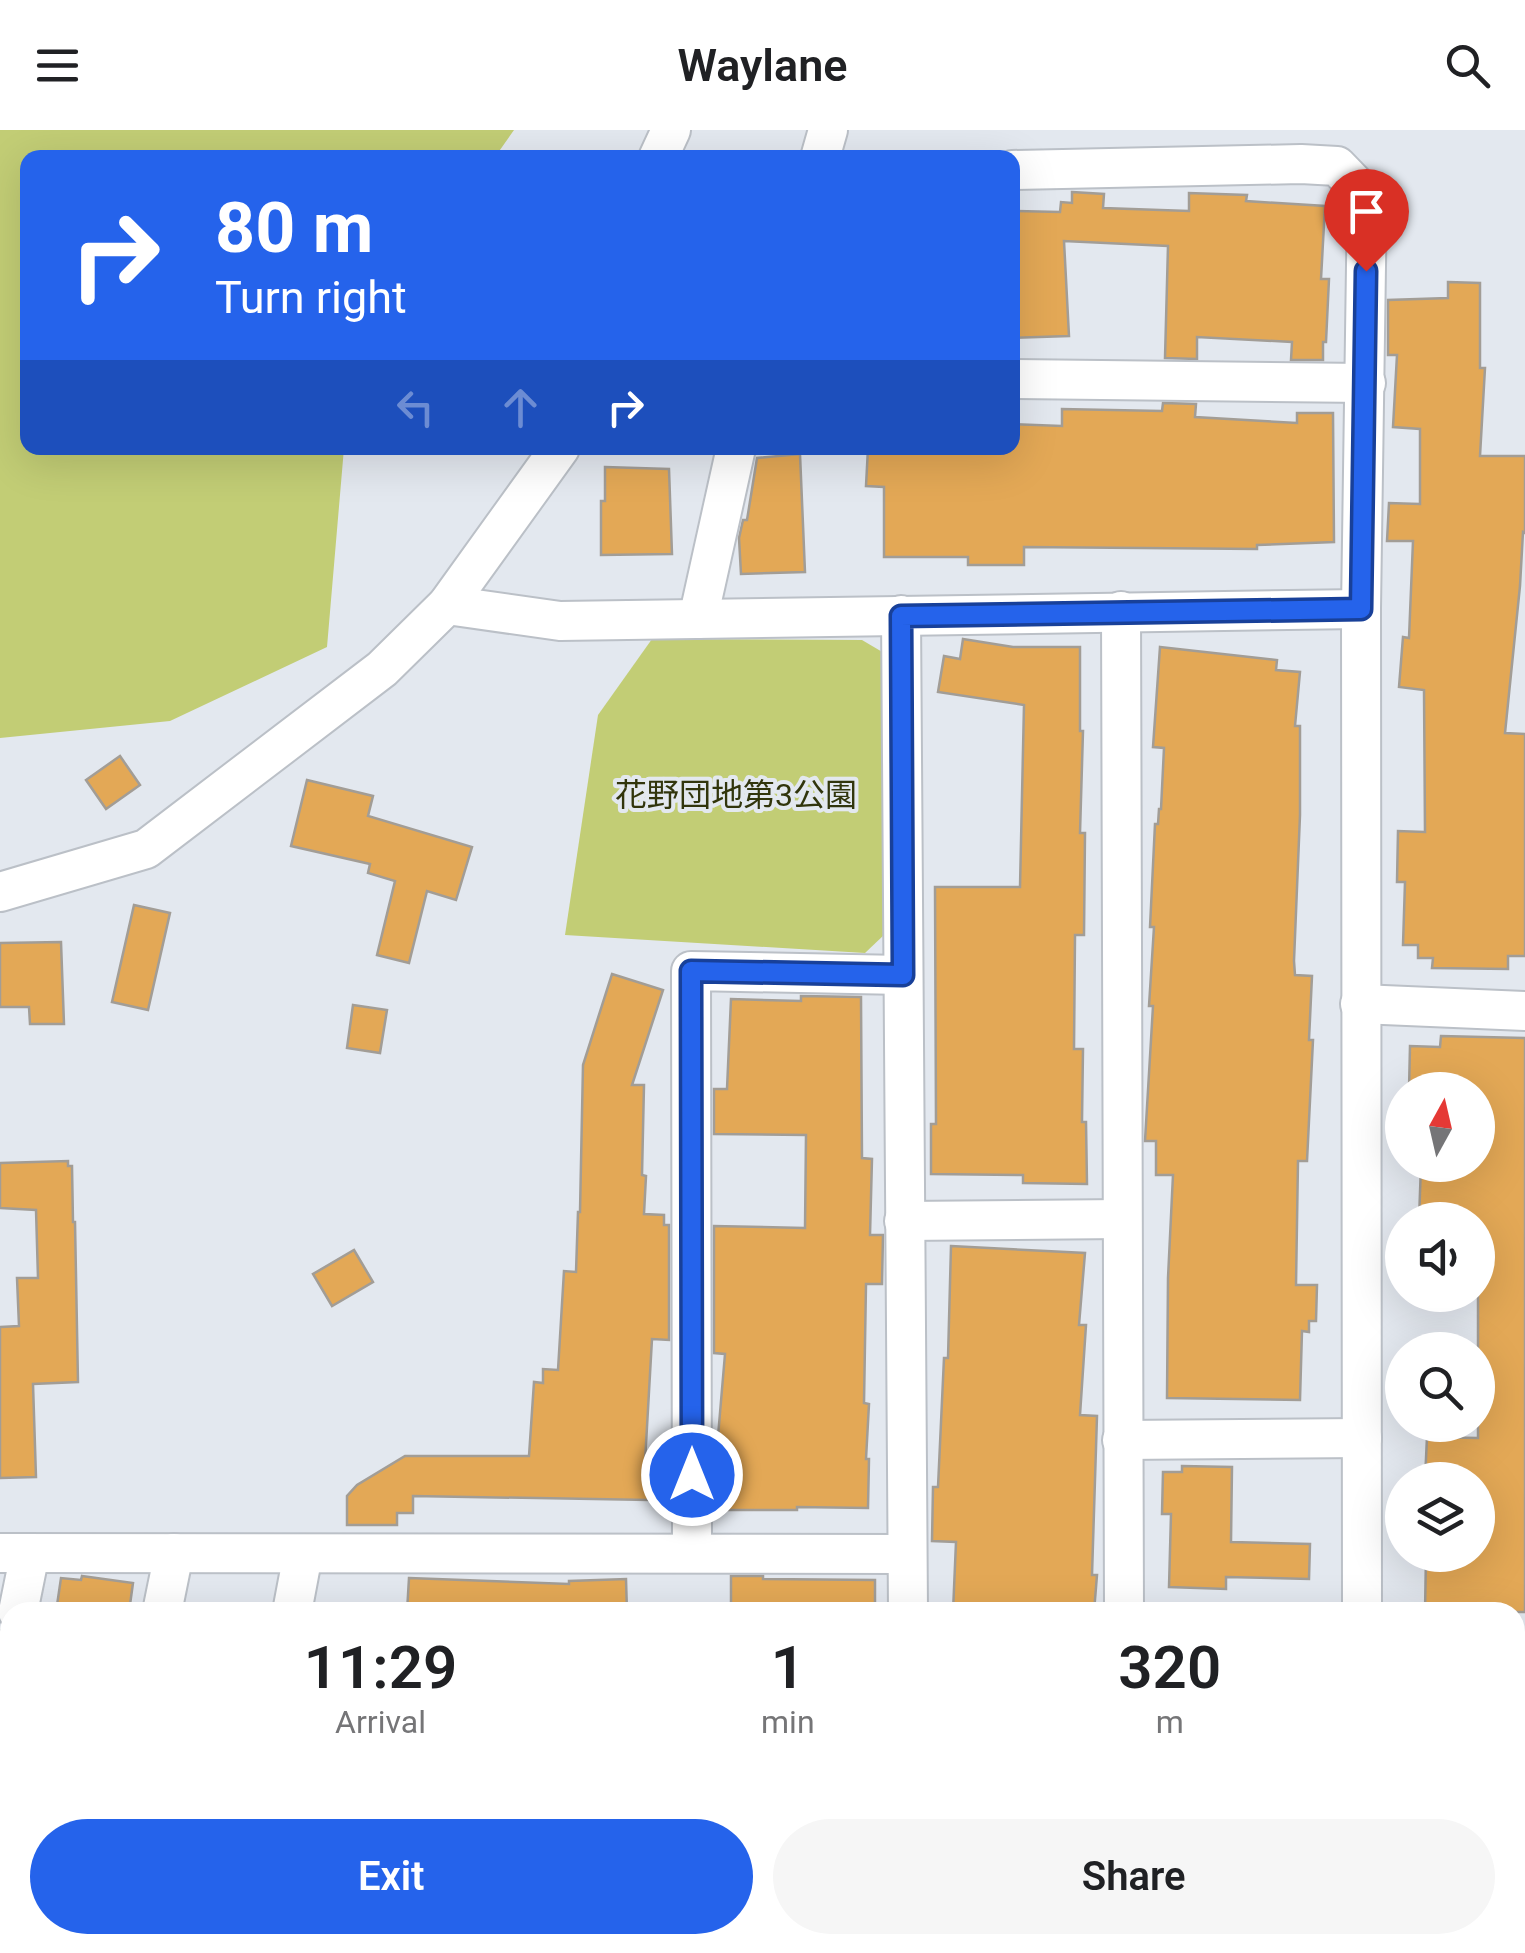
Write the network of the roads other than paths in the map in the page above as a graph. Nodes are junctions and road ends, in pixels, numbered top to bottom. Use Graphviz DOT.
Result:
graph roads {
  1 [pos="1020,170"];
  2 [pos="1020,379"];
  3 [pos="1366,383"];
  4 [pos="555,455"];
  5 [pos="734,455"];
  6 [pos="447,605"];
  7 [pos="1361,609"];
  8 [pos="1121,611"];
  9 [pos="901,616"];
  10 [pos="698,619"];
  11 [pos="0,892"];
  12 [pos="903,975"];
  13 [pos="1360,1004"];
  14 [pos="1525,1011"];
  15 [pos="1122,1219"];
  16 [pos="904,1221"];
  17 [pos="1362,1438"];
  18 [pos="1122,1440"];
  19 [pos="692,1552"];
  20 [pos="15,1553"];
  21 [pos="174,1553"];
  22 [pos="303,1554"];
  23 [pos="907,1554"];
  24 [pos="17,1602"];
  25 [pos="164,1602"];
  26 [pos="294,1602"];
  27 [pos="908,1602"];
  28 [pos="1124,1602"];
  29 [pos="1362,1602"];
  1 -- 3 [label="street"];
  2 -- 3 [label="street"];
  3 -- 7 [label="street"];
  4 -- 6 [label="street"];
  5 -- 10 [label="street"];
  6 -- 10 [label="street"];
  6 -- 11 [label="street"];
  7 -- 8 [label="street"];
  7 -- 13 [label="street"];
  8 -- 9 [label="street"];
  8 -- 15 [label="street"];
  9 -- 10 [label="street"];
  9 -- 12 [label="street"];
  12 -- 16 [label="street"];
  12 -- 19 [label="street"];
  13 -- 14 [label="street"];
  13 -- 17 [label="street"];
  15 -- 16 [label="street"];
  15 -- 18 [label="street"];
  16 -- 23 [label="street"];
  17 -- 18 [label="street"];
  17 -- 29 [label="street"];
  18 -- 28 [label="street"];
  19 -- 22 [label="street"];
  19 -- 23 [label="street"];
  20 -- 21 [label="street"];
  20 -- 24 [label="street"];
  21 -- 22 [label="street"];
  21 -- 25 [label="street"];
  22 -- 26 [label="street"];
  23 -- 27 [label="street"];
}
